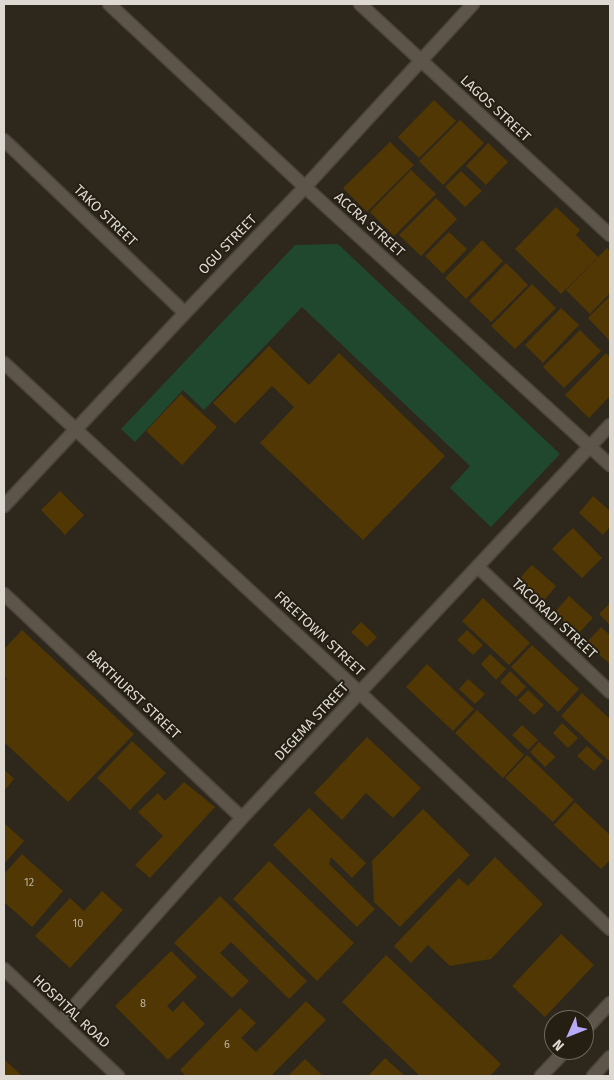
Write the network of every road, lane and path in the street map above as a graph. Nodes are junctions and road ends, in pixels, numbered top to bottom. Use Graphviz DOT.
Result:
graph roads {
  1 [pos="109,4"];
  2 [pos="360,4"];
  3 [pos="473,4"];
  4 [pos="420,60"];
  5 [pos="4,140"];
  6 [pos="305,187"];
  7 [pos="610,235"];
  8 [pos="185,312"];
  9 [pos="4,363"];
  10 [pos="610,426"];
  11 [pos="76,429"];
  12 [pos="590,446"];
  13 [pos="610,465"];
  14 [pos="4,506"];
  15 [pos="478,567"];
  16 [pos="4,594"];
  17 [pos="360,692"];
  18 [pos="610,692"];
  19 [pos="242,818"];
  20 [pos="610,930"];
  21 [pos="4,969"];
  22 [pos="610,1003"];
  23 [pos="594,1020"];
  24 [pos="60,1022"];
  25 [pos="610,1057"];
  26 [pos="557,1060"];
  27 [pos="118,1076"];
  28 [pos="542,1076"];
  29 [pos="593,1076"];
  1 -- 6 [label="street, ACCRA STREET"];
  2 -- 4 [label="street, LAGOS STREET"];
  3 -- 4 [label="street, OGU STREET"];
  4 -- 6 [label="street, OGU STREET"];
  4 -- 7 [label="street, LAGOS STREET"];
  5 -- 8 [label="street, TAKO STREET"];
  6 -- 8 [label="street, OGU STREET"];
  6 -- 12 [label="street, ACCRA STREET"];
  8 -- 11 [label="street, OGU STREET"];
  9 -- 11 [label="street, FREETOWN STREET"];
  10 -- 12 [label="street, DEGEMA STREET"];
  11 -- 14 [label="street, OGU STREET"];
  11 -- 17 [label="street, FREETOWN STREET"];
  12 -- 13 [label="street, ACCRA STREET"];
  12 -- 15 [label="street, DEGEMA STREET"];
  15 -- 17 [label="street, DEGEMA STREET"];
  15 -- 18 [label="street, TACORADI STREET"];
  16 -- 19 [label="street, BARTHURST STREET"];
  17 -- 19 [label="street, DEGEMA STREET"];
  17 -- 20 [label="street, FREETOWN STREET"];
  19 -- 24 [label="street, DEGEMA STREET"];
  21 -- 24 [label="street, HOSPITAL ROAD"];
  22 -- 23 [label="street"];
  24 -- 27 [label="street, HOSPITAL ROAD"];
  25 -- 29 [label="street"];
  26 -- 28 [label="street"];
}
